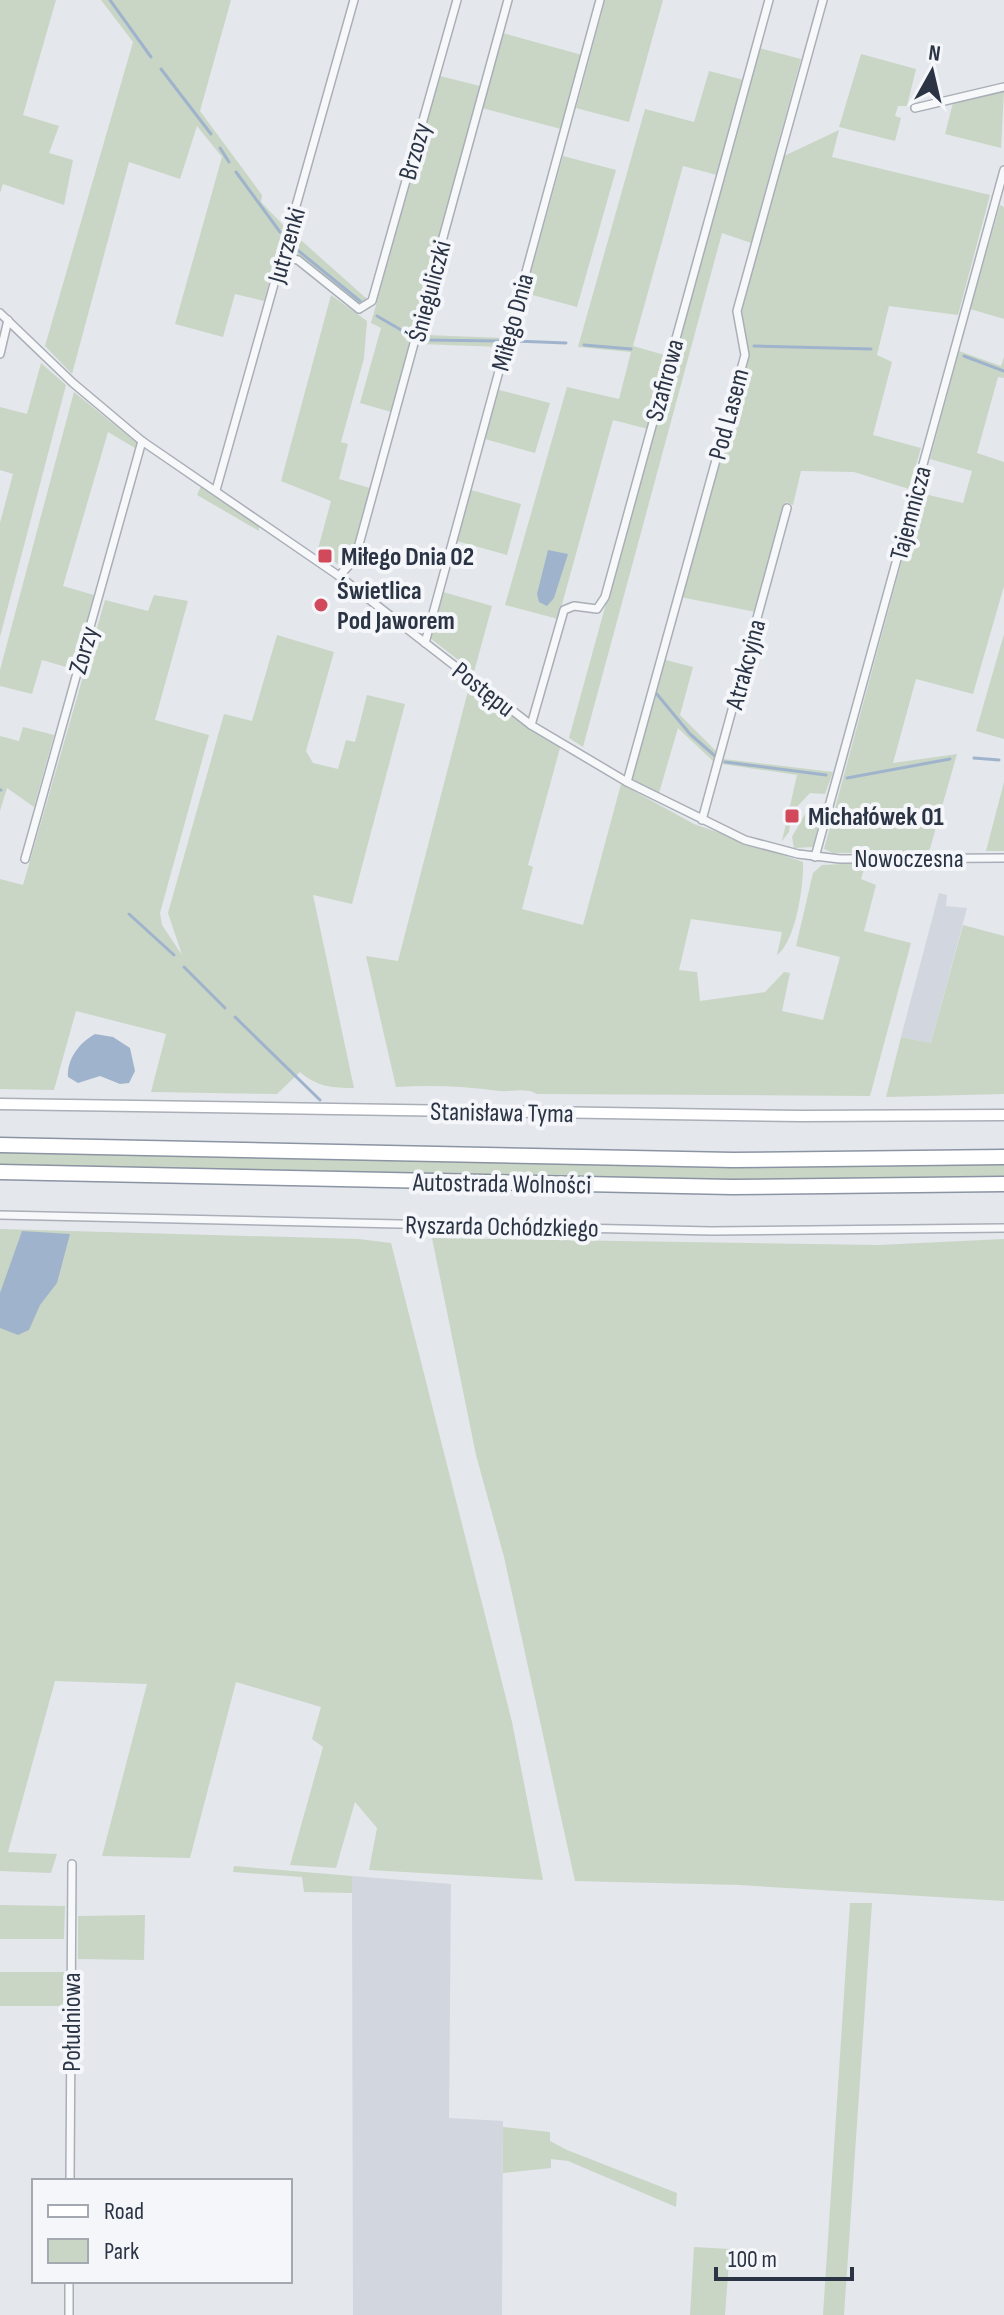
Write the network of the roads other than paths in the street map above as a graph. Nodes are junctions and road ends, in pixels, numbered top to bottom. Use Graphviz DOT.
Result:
graph roads {
  1 [pos="354,0"];
  2 [pos="457,0"];
  3 [pos="508,0"];
  4 [pos="600,0"];
  5 [pos="769,0"];
  6 [pos="823,0"];
  7 [pos="1004,87"];
  8 [pos="915,108"];
  9 [pos="1004,170"];
  10 [pos="283,257"];
  11 [pos="0,313"];
  12 [pos="8,320"];
  13 [pos="0,354"];
  14 [pos="142,441"];
  15 [pos="216,490"];
  16 [pos="787,508"];
  17 [pos="339,576"];
  18 [pos="425,643"];
  19 [pos="531,725"];
  20 [pos="627,782"];
  21 [pos="702,820"];
  22 [pos="815,857"];
  23 [pos="1004,858"];
  24 [pos="25,859"];
  25 [pos="0,1104"];
  26 [pos="1004,1115"];
  27 [pos="0,1145"];
  28 [pos="1004,1157"];
  29 [pos="0,1172"];
  30 [pos="1004,1184"];
  31 [pos="0,1215"];
  32 [pos="1004,1228"];
  33 [pos="72,1864"];
  34 [pos="70,2179"];
  35 [pos="69,2283"];
  36 [pos="69,2315"];
  1 -- 10 [label="street, Jutrzenki"];
  2 -- 10 [label="street, Brzozy"];
  3 -- 17 [label="street, Śnieguliczki"];
  4 -- 18 [label="street, Miłego Dnia"];
  5 -- 19 [label="street, Szafirowa"];
  6 -- 20 [label="street, Pod Lasem"];
  7 -- 8 [label="street"];
  9 -- 22 [label="street, Tajemnicza"];
  10 -- 15 [label="street, Jutrzenki"];
  11 -- 12 [label="street, Postępu"];
  12 -- 13 [label="street"];
  12 -- 14 [label="street, Postępu"];
  14 -- 15 [label="street, Postępu"];
  14 -- 24 [label="street, Zorzy"];
  15 -- 17 [label="street, Postępu"];
  16 -- 21 [label="street, Atrakcyjna"];
  17 -- 18 [label="street, Postępu"];
  18 -- 19 [label="street, Postępu"];
  19 -- 20 [label="street, Postępu"];
  20 -- 21 [label="street, Postępu"];
  21 -- 22 [label="street, Postępu"];
  22 -- 23 [label="street, Nowoczesna"];
  25 -- 26 [label="street, Stanisława Tyma"];
  27 -- 28 [label="highway, Autostrada Wolności"];
  29 -- 30 [label="highway, Autostrada Wolności"];
  31 -- 32 [label="street, Ryszarda Ochódzkiego"];
  33 -- 34 [label="street, Południowa"];
  35 -- 36 [label="street"];
}
